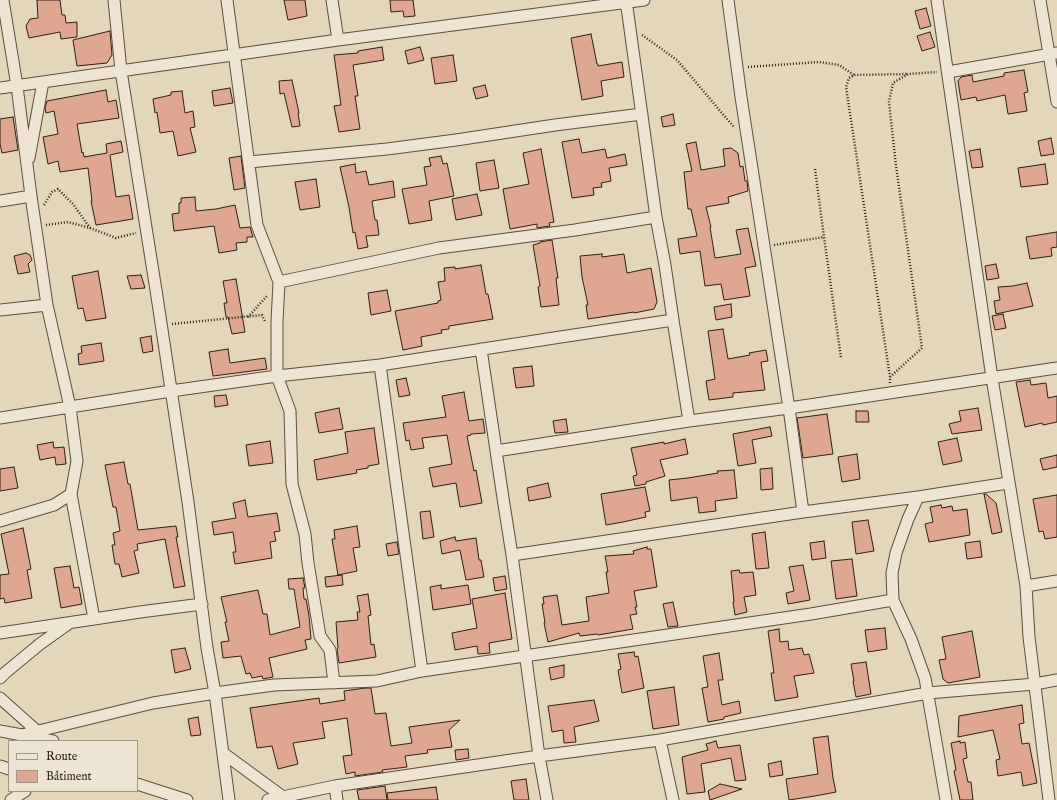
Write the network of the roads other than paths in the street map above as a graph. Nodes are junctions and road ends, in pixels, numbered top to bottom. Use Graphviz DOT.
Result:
graph roads {
  1 [pos="3,0"];
  2 [pos="114,0"];
  3 [pos="227,0"];
  4 [pos="332,0"];
  5 [pos="644,0"];
  6 [pos="728,0"];
  7 [pos="937,0"];
  8 [pos="1040,0"];
  9 [pos="627,1"];
  10 [pos="338,40"];
  11 [pos="1053,54"];
  12 [pos="234,55"];
  13 [pos="121,71"];
  14 [pos="948,72"];
  15 [pos="43,82"];
  16 [pos="16,86"];
  17 [pos="0,88"];
  18 [pos="1057,102"];
  19 [pos="642,114"];
  20 [pos="249,162"];
  21 [pos="27,167"];
  22 [pos="31,196"];
  23 [pos="0,201"];
  24 [pos="656,217"];
  25 [pos="279,282"];
  26 [pos="47,305"];
  27 [pos="0,310"];
  28 [pos="672,320"];
  29 [pos="481,349"];
  30 [pos="380,365"];
  31 [pos="1057,368"];
  32 [pos="277,376"];
  33 [pos="992,378"];
  34 [pos="171,391"];
  35 [pos="70,408"];
  36 [pos="789,408"];
  37 [pos="0,418"];
  38 [pos="690,421"];
  39 [pos="496,451"];
  40 [pos="1008,483"];
  41 [pos="71,494"];
  42 [pos="918,497"];
  43 [pos="803,512"];
  44 [pos="0,521"];
  45 [pos="512,555"];
  46 [pos="1057,581"];
  47 [pos="1026,586"];
  48 [pos="892,600"];
  49 [pos="202,604"];
  50 [pos="94,619"];
  51 [pos="71,623"];
  52 [pos="0,633"];
  53 [pos="526,656"];
  54 [pos="422,671"];
  55 [pos="0,678"];
  56 [pos="1057,680"];
  57 [pos="334,683"];
  58 [pos="1035,684"];
  59 [pos="215,693"];
  60 [pos="928,693"];
  61 [pos="0,698"];
  62 [pos="0,731"];
  63 [pos="37,731"];
  64 [pos="22,735"];
  65 [pos="48,740"];
  66 [pos="660,740"];
  67 [pos="223,753"];
  68 [pos="539,756"];
  69 [pos="138,784"];
  70 [pos="335,786"];
  71 [pos="23,792"];
  72 [pos="283,797"];
  73 [pos="11,800"];
  74 [pos="186,800"];
  75 [pos="229,800"];
  76 [pos="268,800"];
  77 [pos="337,800"];
  78 [pos="547,800"];
  79 [pos="673,800"];
  80 [pos="946,800"];
  81 [pos="1049,800"];
  1 -- 16 [label="street"];
  2 -- 13 [label="street"];
  3 -- 12 [label="street"];
  4 -- 10 [label="street"];
  5 -- 9 [label="street"];
  6 -- 36 [label="street"];
  7 -- 14 [label="street"];
  8 -- 11 [label="street"];
  9 -- 10 [label="street"];
  9 -- 19 [label="street"];
  10 -- 12 [label="street"];
  11 -- 14 [label="street"];
  11 -- 18 [label="street"];
  12 -- 13 [label="street"];
  12 -- 20 [label="street"];
  13 -- 15 [label="street"];
  13 -- 34 [label="street"];
  14 -- 33 [label="street"];
  15 -- 16 [label="street"];
  15 -- 21 [label="street"];
  16 -- 17 [label="street"];
  16 -- 21 [label="street"];
  19 -- 20 [label="street"];
  19 -- 24 [label="street"];
  20 -- 25 [label="street"];
  21 -- 22 [label="street"];
  22 -- 23 [label="street"];
  22 -- 26 [label="street"];
  24 -- 25 [label="street"];
  24 -- 28 [label="street"];
  25 -- 32 [label="street"];
  26 -- 27 [label="street"];
  26 -- 35 [label="street"];
  28 -- 29 [label="street"];
  28 -- 38 [label="street"];
  29 -- 30 [label="street"];
  29 -- 39 [label="street"];
  30 -- 32 [label="street"];
  30 -- 54 [label="street"];
  31 -- 33 [label="street"];
  32 -- 34 [label="street"];
  32 -- 57 [label="street"];
  33 -- 36 [label="street"];
  33 -- 40 [label="street"];
  34 -- 35 [label="street"];
  34 -- 49 [label="street"];
  35 -- 37 [label="street"];
  35 -- 41 [label="street"];
  36 -- 38 [label="street"];
  36 -- 43 [label="street"];
  38 -- 39 [label="street"];
  39 -- 45 [label="street"];
  40 -- 42 [label="street"];
  40 -- 47 [label="street"];
  41 -- 44 [label="street"];
  41 -- 50 [label="street"];
  42 -- 43 [label="street"];
  42 -- 48 [label="street"];
  43 -- 45 [label="street"];
  45 -- 53 [label="street"];
  46 -- 47 [label="street"];
  47 -- 58 [label="street"];
  48 -- 53 [label="street"];
  48 -- 60 [label="street"];
  49 -- 50 [label="street"];
  49 -- 59 [label="street"];
  50 -- 51 [label="street"];
  51 -- 52 [label="street"];
  51 -- 55 [label="street"];
  53 -- 54 [label="street"];
  53 -- 68 [label="street"];
  54 -- 57 [label="street"];
  56 -- 58 [label="street"];
  57 -- 59 [label="street"];
  58 -- 60 [label="street"];
  58 -- 81 [label="street"];
  59 -- 63 [label="street"];
  59 -- 67 [label="street"];
  60 -- 66 [label="street"];
  60 -- 80 [label="street"];
  61 -- 63 [label="street"];
  62 -- 64 [label="street"];
  63 -- 64 [label="street"];
  64 -- 65 [label="street"];
  66 -- 68 [label="street"];
  66 -- 79 [label="street"];
  67 -- 72 [label="street"];
  67 -- 75 [label="street"];
  68 -- 70 [label="street"];
  68 -- 78 [label="street"];
  69 -- 74 [label="street"];
  70 -- 72 [label="street"];
  70 -- 77 [label="street"];
  71 -- 73 [label="street"];
  72 -- 76 [label="street"];
}
